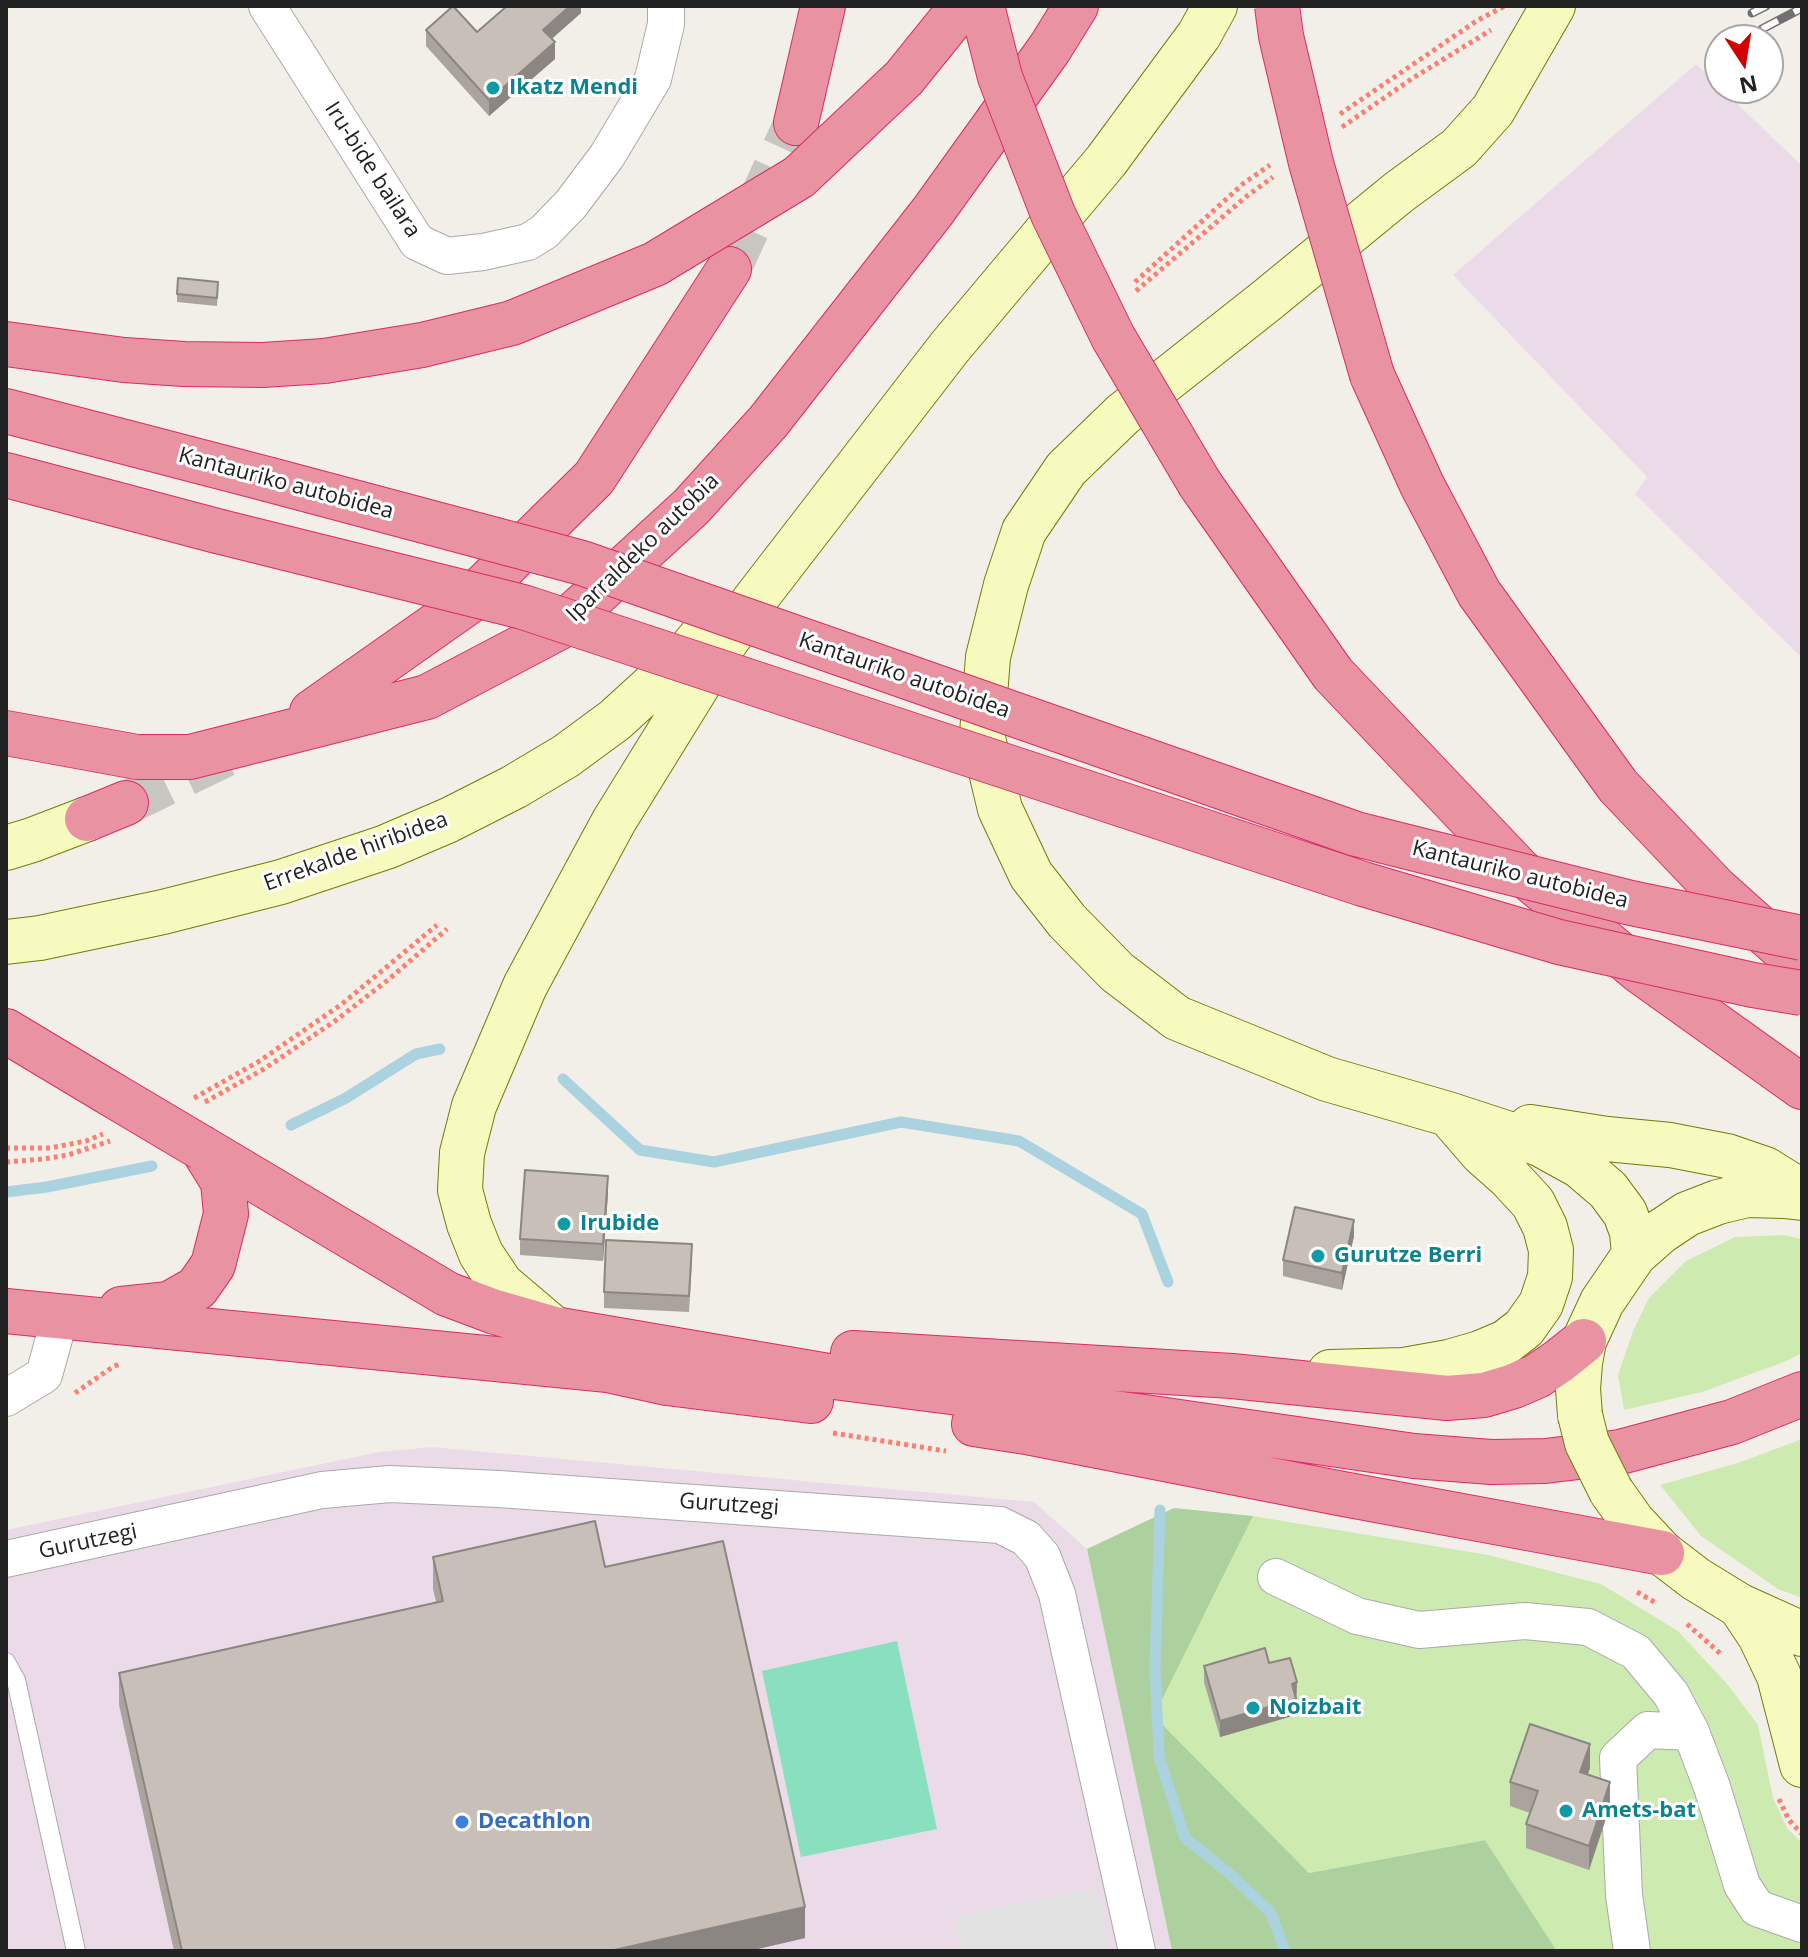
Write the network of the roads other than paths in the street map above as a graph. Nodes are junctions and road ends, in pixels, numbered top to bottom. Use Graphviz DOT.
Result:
graph roads {
  1 [pos="267,6"];
  2 [pos="666,6"];
  3 [pos="823,6"];
  4 [pos="962,6"];
  5 [pos="982,6"];
  6 [pos="1076,6"];
  7 [pos="1215,6"];
  8 [pos="1277,6"];
  9 [pos="1553,6"];
  10 [pos="796,123"];
  11 [pos="729,269"];
  12 [pos="6,344"];
  13 [pos="949,348"];
  14 [pos="6,411"];
  15 [pos="6,475"];
  16 [pos="312,712"];
  17 [pos="6,733"];
  18 [pos="106,811"];
  19 [pos="6,830"];
  20 [pos="6,848"];
  21 [pos="1802,938"];
  22 [pos="6,942"];
  23 [pos="1802,966"];
  24 [pos="1802,993"];
  25 [pos="6,1031"];
  26 [pos="1802,1087"];
  27 [pos="1448,1114"];
  28 [pos="202,1148"];
  29 [pos="1802,1192"];
  30 [pos="1802,1198"];
  31 [pos="1634,1255"];
  32 [pos="6,1311"];
  33 [pos="60,1317"];
  34 [pos="554,1329"];
  35 [pos="1584,1341"];
  36 [pos="711,1355"];
  37 [pos="608,1370"];
  38 [pos="1232,1376"];
  39 [pos="834,1377"];
  40 [pos="1802,1394"];
  41 [pos="6,1398"];
  42 [pos="1662,1553"];
  43 [pos="6,1559"];
  44 [pos="1276,1577"];
  45 [pos="1740,1606"];
  46 [pos="1802,1634"];
  47 [pos="6,1662"];
  48 [pos="1691,1732"];
  49 [pos="1802,1765"];
  50 [pos="1802,1924"];
  51 [pos="76,1951"];
  52 [pos="1137,1951"];
  53 [pos="1632,1951"];
  1 -- 2 [label="street, Iru-bide bailara"];
  3 -- 10 [label="highway"];
  4 -- 12 [label="highway, bridge"];
  5 -- 26 [label="highway, bridge"];
  6 -- 17 [label="highway, Iparraldeko autobia"];
  7 -- 13 [label="street"];
  8 -- 23 [label="highway, bridge"];
  9 -- 27 [label="street"];
  11 -- 16 [label="highway"];
  13 -- 22 [label="street, Errekalde hiribidea"];
  13 -- 34 [label="street"];
  14 -- 21 [label="highway, Kantauriko autobidea, bridge"];
  15 -- 24 [label="highway, bridge"];
  18 -- 19 [label="street"];
  18 -- 20 [label="street"];
  25 -- 28 [label="highway, bridge"];
  27 -- 29 [label="street"];
  27 -- 31 [label="street"];
  27 -- 38 [label="street"];
  28 -- 33 [label="highway"];
  28 -- 34 [label="highway"];
  30 -- 31 [label="street"];
  31 -- 35 [label="street"];
  32 -- 33 [label="highway"];
  33 -- 37 [label="highway"];
  33 -- 41 [label="street"];
  34 -- 36 [label="highway"];
  35 -- 38 [label="highway"];
  35 -- 42 [label="street, bridge"];
  36 -- 38 [label="highway"];
  36 -- 39 [label="highway"];
  37 -- 39 [label="highway"];
  37 -- 42 [label="highway"];
  39 -- 40 [label="highway"];
  42 -- 45 [label="street"];
  43 -- 52 [label="street, Gurutzegi"];
  44 -- 48 [label="street"];
  45 -- 46 [label="street"];
  45 -- 49 [label="street"];
  47 -- 51 [label="lane"];
  48 -- 50 [label="street"];
  48 -- 53 [label="street"];
}
